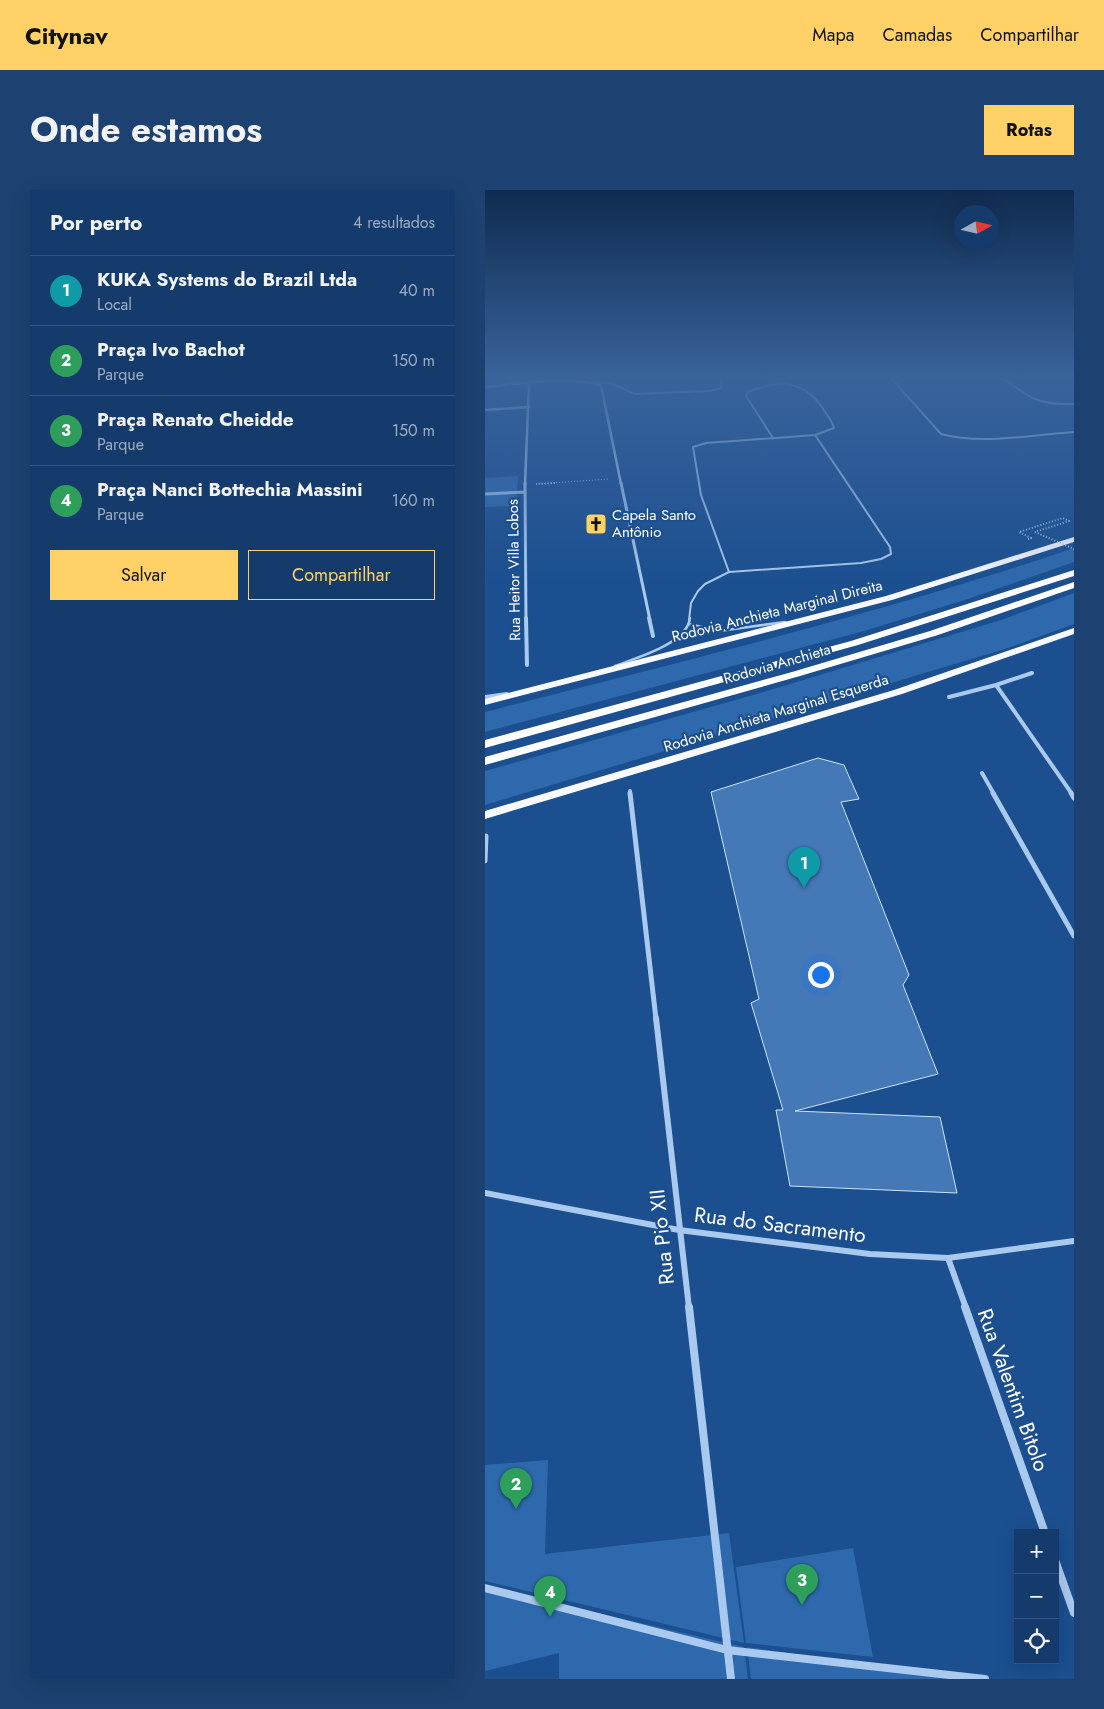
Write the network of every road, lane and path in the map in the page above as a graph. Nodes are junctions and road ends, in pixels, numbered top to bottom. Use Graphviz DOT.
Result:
graph roads {
  1 [pos="527,447"];
  2 [pos="614,447"];
  3 [pos="693,447"];
  4 [pos="823,447"];
  5 [pos="620,478"];
  6 [pos="525,484"];
  7 [pos="525,492"];
  8 [pos="485,494"];
  9 [pos="1074,539"];
  10 [pos="1024,541"];
  11 [pos="1074,549"];
  12 [pos="729,572"];
  13 [pos="1074,573"];
  14 [pos="1074,585"];
  15 [pos="801,620"];
  16 [pos="689,624"];
  17 [pos="1074,632"];
  18 [pos="653,636"];
  19 [pos="527,665"];
  20 [pos="1032,672"];
  21 [pos="591,675"];
  22 [pos="996,685"];
  23 [pos="535,690"];
  24 [pos="485,697"];
  25 [pos="949,697"];
  26 [pos="485,702"];
  27 [pos="485,744"];
  28 [pos="485,761"];
  29 [pos="982,773"];
  30 [pos="630,791"];
  31 [pos="1074,798"];
  32 [pos="485,815"];
  33 [pos="486,836"];
  34 [pos="485,861"];
  35 [pos="1074,936"];
  36 [pos="485,1193"];
  37 [pos="679,1230"];
  38 [pos="1074,1241"];
  39 [pos="948,1258"];
  40 [pos="1044,1529"];
  41 [pos="1059,1571"];
  42 [pos="485,1588"];
  43 [pos="1074,1613"];
  44 [pos="727,1650"];
  45 [pos="731,1679"];
  46 [pos="985,1679"];
  1 -- 6 [label="street, Rua Heitor Villa Lobos"];
  2 -- 5 [label="street"];
  3 -- 12 [label="lane"];
  4 -- 12 [label="lane"];
  5 -- 6 [label="path"];
  5 -- 18 [label="street"];
  6 -- 7 [label="street, Rua Heitor Villa Lobos"];
  7 -- 8 [label="street"];
  7 -- 19 [label="street, Rua Heitor Villa Lobos"];
  9 -- 15 [label="highway, Rodovia Anchieta Marginal Direita"];
  10 -- 11 [label="path, bridge"];
  12 -- 16 [label="lane"];
  13 -- 27 [label="highway, Rodovia Anchieta"];
  14 -- 28 [label="highway, Rodovia Anchieta"];
  15 -- 16 [label="lane"];
  15 -- 21 [label="highway, Rodovia Anchieta Marginal Direita"];
  16 -- 21 [label="lane"];
  17 -- 32 [label="highway, Rodovia Anchieta Marginal Esquerda"];
  20 -- 22 [label="street"];
  21 -- 23 [label="highway, Rodovia Anchieta Marginal Direita"];
  22 -- 25 [label="street"];
  22 -- 31 [label="street"];
  23 -- 24 [label="street"];
  23 -- 26 [label="highway, Rodovia Anchieta Marginal Direita"];
  29 -- 35 [label="street"];
  30 -- 37 [label="street, Rua Pio XII"];
  33 -- 34 [label="street"];
  36 -- 37 [label="street, Rua do Sacramento"];
  37 -- 39 [label="street, Rua do Sacramento"];
  37 -- 44 [label="street, Rua Pio XII"];
  38 -- 39 [label="street, Rua do Sacramento"];
  39 -- 40 [label="street, Rua Valentim Bitolo"];
  41 -- 43 [label="street"];
  42 -- 44 [label="street"];
  44 -- 45 [label="street, Rua Pio XII"];
  44 -- 46 [label="street"];
}
